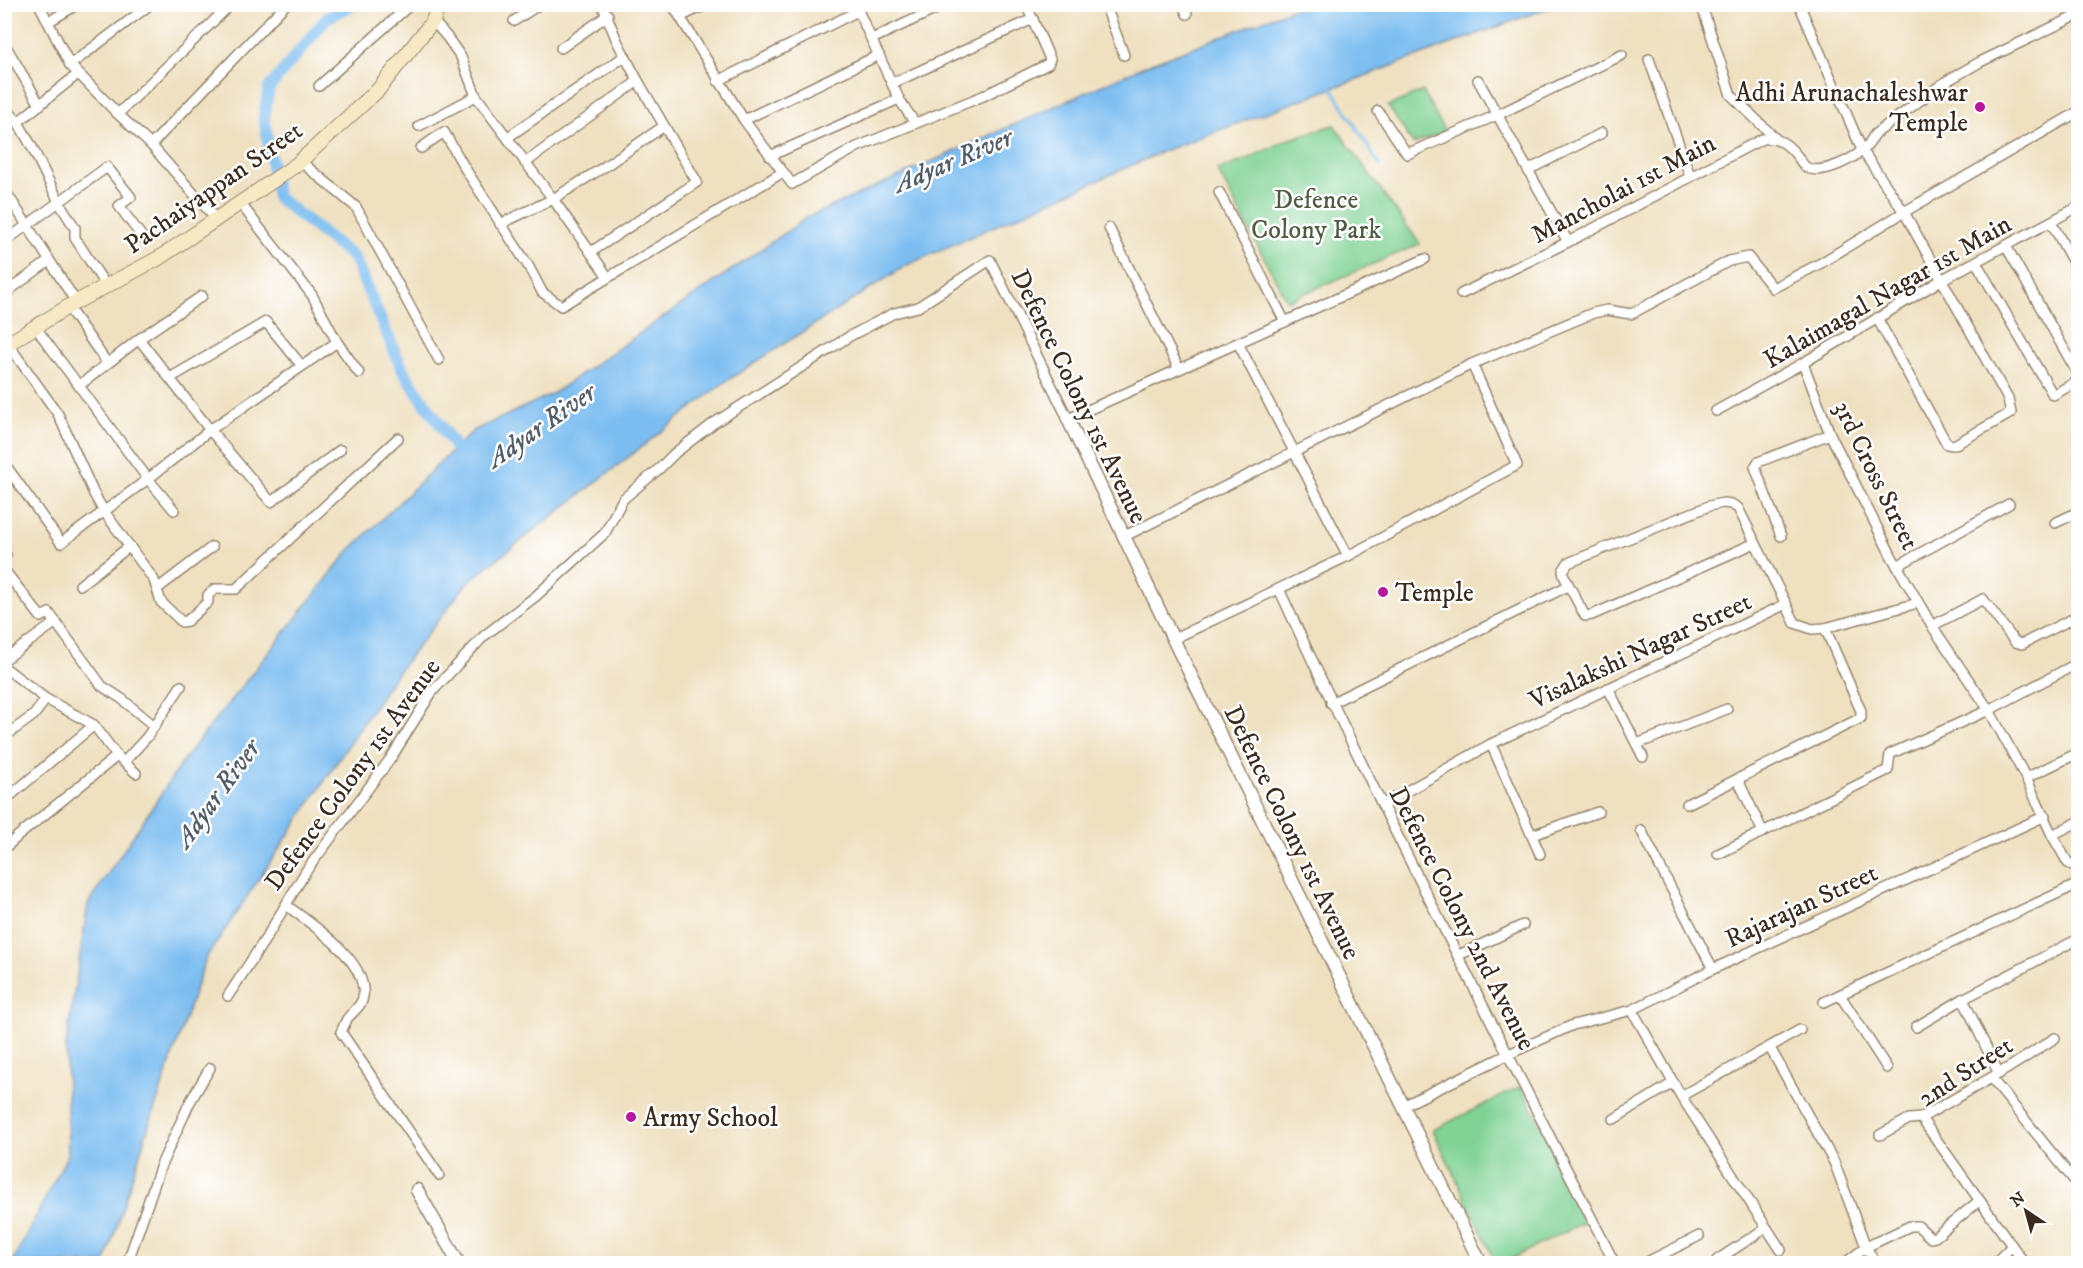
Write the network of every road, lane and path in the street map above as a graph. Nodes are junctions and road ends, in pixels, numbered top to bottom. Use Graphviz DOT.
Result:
graph roads {
  1 [pos="39,4"];
  2 [pos="78,4"];
  3 [pos="151,4"];
  4 [pos="231,4"];
  5 [pos="286,4"];
  6 [pos="411,4"];
  7 [pos="439,4"];
  8 [pos="540,4"];
  9 [pos="602,4"];
  10 [pos="672,4"];
  11 [pos="707,4"];
  12 [pos="948,4"];
  13 [pos="1026,4"];
  14 [pos="1105,4"];
  15 [pos="1183,4"];
  16 [pos="1701,4"];
  17 [pos="1799,4"];
  18 [pos="219,8"];
  19 [pos="857,8"];
  20 [pos="1187,14"];
  21 [pos="608,15"];
  22 [pos="2079,15"];
  23 [pos="680,17"];
  24 [pos="1033,19"];
  25 [pos="433,21"];
  26 [pos="514,21"];
  27 [pos="48,22"];
  28 [pos="872,39"];
  29 [pos="4,43"];
  30 [pos="561,48"];
  31 [pos="879,55"];
  32 [pos="1124,55"];
  33 [pos="1622,55"];
  34 [pos="625,56"];
  35 [pos="1650,59"];
  36 [pos="70,65"];
  37 [pos="78,74"];
  38 [pos="1478,80"];
  39 [pos="638,81"];
  40 [pos="718,81"];
  41 [pos="893,83"];
  42 [pos="319,86"];
  43 [pos="476,96"];
  44 [pos="899,99"];
  45 [pos="40,105"];
  46 [pos="4,106"];
  47 [pos="1378,111"];
  48 [pos="2079,112"];
  49 [pos="118,114"];
  50 [pos="1497,115"];
  51 [pos="744,120"];
  52 [pos="18,122"];
  53 [pos="915,123"];
  54 [pos="418,126"];
  55 [pos="664,126"];
  56 [pos="1602,133"];
  57 [pos="508,137"];
  58 [pos="1774,138"];
  59 [pos="151,144"];
  60 [pos="421,148"];
  61 [pos="1862,150"];
  62 [pos="770,156"];
  63 [pos="298,163"];
  64 [pos="525,163"];
  65 [pos="1528,170"];
  66 [pos="783,172"];
  67 [pos="1690,176"];
  68 [pos="4,189"];
  69 [pos="1220,192"];
  70 [pos="553,198"];
  71 [pos="244,200"];
  72 [pos="60,204"];
  73 [pos="2079,207"];
  74 [pos="1904,212"];
  75 [pos="216,219"];
  76 [pos="2051,222"];
  77 [pos="500,224"];
  78 [pos="28,226"];
  79 [pos="1110,228"];
  80 [pos="143,238"];
  81 [pos="4,242"];
  82 [pos="1568,242"];
  83 [pos="2006,246"];
  84 [pos="591,252"];
  85 [pos="1425,259"];
  86 [pos="49,261"];
  87 [pos="1976,262"];
  88 [pos="2079,271"];
  89 [pos="608,277"];
  90 [pos="1943,279"];
  91 [pos="106,286"];
  92 [pos="4,294"];
  93 [pos="1461,294"];
  94 [pos="202,296"];
  95 [pos="72,305"];
  96 [pos="1877,318"];
  97 [pos="1285,322"];
  98 [pos="36,328"];
  99 [pos="139,339"];
  100 [pos="337,342"];
  101 [pos="1238,343"];
  102 [pos="6,345"];
  103 [pos="440,360"];
  104 [pos="107,363"];
  105 [pos="1803,363"];
  106 [pos="1472,364"];
  107 [pos="302,366"];
  108 [pos="1179,369"];
  109 [pos="359,373"];
  110 [pos="2079,374"];
  111 [pos="170,378"];
  112 [pos="2079,381"];
  113 [pos="80,385"];
  114 [pos="1716,411"];
  115 [pos="1068,419"];
  116 [pos="210,430"];
  117 [pos="1830,434"];
  118 [pos="398,438"];
  119 [pos="340,450"];
  120 [pos="1296,451"];
  121 [pos="4,463"];
  122 [pos="148,479"];
  123 [pos="2009,504"];
  124 [pos="103,510"];
  125 [pos="174,510"];
  126 [pos="2079,512"];
  127 [pos="2055,523"];
  128 [pos="1781,536"];
  129 [pos="1123,537"];
  130 [pos="1755,543"];
  131 [pos="130,546"];
  132 [pos="212,547"];
  133 [pos="1348,556"];
  134 [pos="1897,566"];
  135 [pos="4,570"];
  136 [pos="80,585"];
  137 [pos="1568,586"];
  138 [pos="158,589"];
  139 [pos="1279,589"];
  140 [pos="1918,603"];
  141 [pos="1786,604"];
  142 [pos="2079,616"];
  143 [pos="56,622"];
  144 [pos="1932,626"];
  145 [pos="1825,628"];
  146 [pos="1173,639"];
  147 [pos="4,660"];
  148 [pos="2079,663"];
  149 [pos="4,667"];
  150 [pos="181,686"];
  151 [pos="1608,688"];
  152 [pos="46,699"];
  153 [pos="1331,703"];
  154 [pos="1727,709"];
  155 [pos="1989,710"];
  156 [pos="94,725"];
  157 [pos="154,726"];
  158 [pos="4,737"];
  159 [pos="1491,744"];
  160 [pos="1636,744"];
  161 [pos="2079,753"];
  162 [pos="1643,758"];
  163 [pos="121,759"];
  164 [pos="136,773"];
  165 [pos="2026,778"];
  166 [pos="1738,780"];
  167 [pos="4,801"];
  168 [pos="1688,804"];
  169 [pos="1382,805"];
  170 [pos="1598,812"];
  171 [pos="2045,816"];
  172 [pos="2079,822"];
  173 [pos="1641,830"];
  174 [pos="1763,832"];
  175 [pos="1532,835"];
  176 [pos="2052,835"];
  177 [pos="4,849"];
  178 [pos="1540,854"];
  179 [pos="1718,854"];
  180 [pos="2079,868"];
  181 [pos="2079,884"];
  182 [pos="286,905"];
  183 [pos="1523,925"];
  184 [pos="2079,939"];
  185 [pos="1459,955"];
  186 [pos="1713,969"];
  187 [pos="1840,995"];
  188 [pos="228,996"];
  189 [pos="1963,999"];
  190 [pos="1824,1002"];
  191 [pos="1632,1010"];
  192 [pos="1916,1027"];
  193 [pos="1800,1030"];
  194 [pos="2055,1038"];
  195 [pos="1770,1048"];
  196 [pos="1509,1054"];
  197 [pos="210,1068"];
  198 [pos="1887,1068"];
  199 [pos="1995,1076"];
  200 [pos="1673,1083"];
  201 [pos="1681,1096"];
  202 [pos="1403,1106"];
  203 [pos="1614,1119"];
  204 [pos="1921,1119"];
  205 [pos="1880,1135"];
  206 [pos="439,1175"];
  207 [pos="2079,1185"];
  208 [pos="417,1190"];
  209 [pos="1979,1201"];
  210 [pos="1766,1228"];
  211 [pos="1699,1236"];
  212 [pos="2013,1246"];
  213 [pos="1866,1247"];
  214 [pos="1781,1250"];
  215 [pos="1718,1260"];
  216 [pos="127,1263"];
  217 [pos="459,1263"];
  218 [pos="1481,1263"];
  219 [pos="1616,1263"];
  220 [pos="1643,1263"];
  221 [pos="1844,1263"];
  222 [pos="1876,1263"];
  223 [pos="1994,1263"];
  224 [pos="2025,1263"];
  1 -- 27 [label="street"];
  2 -- 27 [label="street"];
  3 -- 36 [label="street"];
  4 -- 18 [label="street"];
  5 -- 59 [label="street"];
  6 -- 42 [label="street"];
  7 -- 25 [label="main road, Pachaiyappan Street"];
  8 -- 26 [label="street"];
  9 -- 21 [label="street"];
  10 -- 23 [label="street"];
  11 -- 23 [label="street"];
  12 -- 28 [label="street"];
  13 -- 24 [label="street"];
  14 -- 32 [label="street"];
  15 -- 20 [label="street"];
  16 -- 58 [label="street"];
  17 -- 61 [label="street"];
  18 -- 49 [label="street"];
  19 -- 28 [label="street"];
  19 -- 40 [label="street"];
  21 -- 30 [label="street"];
  21 -- 34 [label="street"];
  22 -- 61 [label="street"];
  23 -- 40 [label="street"];
  24 -- 41 [label="street"];
  24 -- 53 [label="street"];
  25 -- 43 [label="street"];
  25 -- 63 [label="main road, Pachaiyappan Street"];
  27 -- 36 [label="street"];
  28 -- 31 [label="street"];
  29 -- 45 [label="street"];
  31 -- 41 [label="street"];
  31 -- 51 [label="street"];
  33 -- 50 [label="street"];
  34 -- 39 [label="street"];
  34 -- 57 [label="street"];
  35 -- 67 [label="street"];
  36 -- 37 [label="street"];
  37 -- 45 [label="street"];
  37 -- 49 [label="street"];
  38 -- 50 [label="street"];
  39 -- 55 [label="street"];
  39 -- 64 [label="street"];
  40 -- 51 [label="street"];
  41 -- 44 [label="street"];
  43 -- 54 [label="street"];
  43 -- 57 [label="street"];
  44 -- 53 [label="street"];
  44 -- 62 [label="street"];
  45 -- 52 [label="street"];
  46 -- 52 [label="street"];
  47 -- 50 [label="street"];
  48 -- 74 [label="street"];
  49 -- 59 [label="street"];
  50 -- 65 [label="street"];
  51 -- 62 [label="street"];
  52 -- 72 [label="street"];
  53 -- 66 [label="street"];
  55 -- 70 [label="street"];
  55 -- 84 [label="street"];
  56 -- 65 [label="street"];
  57 -- 64 [label="street"];
  58 -- 61 [label="street"];
  58 -- 67 [label="street, Mancholai 1st Main"];
  59 -- 75 [label="street"];
  60 -- 77 [label="street"];
  61 -- 74 [label="street"];
  62 -- 66 [label="street"];
  63 -- 71 [label="main road, Pachaiyappan Street"];
  63 -- 103 [label="street"];
  64 -- 70 [label="street"];
  65 -- 82 [label="street"];
  66 -- 89 [label="street"];
  67 -- 82 [label="street, Mancholai 1st Main"];
  68 -- 78 [label="street"];
  69 -- 97 [label="street"];
  70 -- 77 [label="street"];
  70 -- 84 [label="street"];
  71 -- 75 [label="main road, Pachaiyappan Street"];
  71 -- 100 [label="street"];
  72 -- 78 [label="street"];
  72 -- 80 [label="street"];
  72 -- 91 [label="street"];
  73 -- 76 [label="street, Kalaimagal Nagar 1st Main"];
  74 -- 90 [label="street"];
  74 -- 106 [label="street"];
  75 -- 91 [label="main road, Pachaiyappan Street"];
  76 -- 83 [label="street, Kalaimagal Nagar 1st Main"];
  76 -- 88 [label="street"];
  77 -- 89 [label="street"];
  78 -- 81 [label="street"];
  78 -- 86 [label="street"];
  79 -- 108 [label="street"];
  82 -- 93 [label="street, Mancholai 1st Main"];
  83 -- 87 [label="street, Kalaimagal Nagar 1st Main"];
  83 -- 110 [label="street"];
  84 -- 89 [label="street"];
  85 -- 97 [label="street"];
  86 -- 92 [label="street"];
  86 -- 95 [label="street"];
  87 -- 90 [label="street, Kalaimagal Nagar 1st Main"];
  87 -- 112 [label="street"];
  90 -- 96 [label="street, Kalaimagal Nagar 1st Main"];
  90 -- 96 [label="street"];
  91 -- 95 [label="main road, Pachaiyappan Street"];
  94 -- 99 [label="street"];
  95 -- 98 [label="main road, Pachaiyappan Street"];
  95 -- 104 [label="street"];
  96 -- 105 [label="street, Kalaimagal Nagar 1st Main"];
  97 -- 101 [label="street"];
  98 -- 102 [label="main road, Pachaiyappan Street"];
  98 -- 113 [label="street"];
  99 -- 104 [label="street"];
  99 -- 111 [label="street"];
  100 -- 107 [label="street"];
  100 -- 109 [label="street"];
  101 -- 108 [label="street"];
  101 -- 120 [label="street"];
  102 -- 124 [label="street"];
  104 -- 113 [label="street"];
  105 -- 114 [label="street, Kalaimagal Nagar 1st Main"];
  105 -- 117 [label="street, 3rd Cross Street"];
  106 -- 120 [label="street"];
  106 -- 133 [label="street"];
  107 -- 111 [label="street"];
  107 -- 116 [label="street"];
  108 -- 115 [label="street"];
  111 -- 116 [label="street"];
  113 -- 122 [label="street"];
  115 -- 129 [label="street, Defence Colony 1st Avenue"];
  115 -- 182 [label="street, Defence Colony 1st Avenue"];
  116 -- 119 [label="street"];
  116 -- 122 [label="street"];
  117 -- 128 [label="street"];
  117 -- 134 [label="street, 3rd Cross Street"];
  118 -- 138 [label="street"];
  120 -- 129 [label="street"];
  120 -- 133 [label="street"];
  121 -- 124 [label="street"];
  122 -- 124 [label="street"];
  122 -- 125 [label="street"];
  123 -- 134 [label="street"];
  124 -- 131 [label="street"];
  126 -- 127 [label="street"];
  129 -- 146 [label="street, Defence Colony 1st Avenue"];
  130 -- 137 [label="street"];
  130 -- 137 [label="street"];
  130 -- 141 [label="street"];
  131 -- 136 [label="street"];
  131 -- 138 [label="street"];
  132 -- 138 [label="street"];
  133 -- 139 [label="street"];
  134 -- 140 [label="street, 3rd Cross Street"];
  135 -- 143 [label="street"];
  137 -- 153 [label="street"];
  139 -- 146 [label="street"];
  139 -- 153 [label="street, Defence Colony 2nd Avenue"];
  140 -- 144 [label="street, 3rd Cross Street"];
  140 -- 145 [label="street, Visalakshi Nagar Street"];
  141 -- 145 [label="street, Visalakshi Nagar Street"];
  141 -- 151 [label="street, Visalakshi Nagar Street"];
  142 -- 144 [label="street"];
  143 -- 147 [label="street"];
  143 -- 157 [label="street"];
  144 -- 155 [label="street, 3rd Cross Street"];
  145 -- 166 [label="street"];
  146 -- 202 [label="street, Defence Colony 1st Avenue"];
  148 -- 155 [label="street"];
  149 -- 152 [label="street"];
  150 -- 157 [label="street"];
  151 -- 159 [label="street, Visalakshi Nagar Street"];
  151 -- 160 [label="street"];
  152 -- 156 [label="street"];
  152 -- 158 [label="street"];
  153 -- 169 [label="street, Defence Colony 2nd Avenue"];
  154 -- 160 [label="street"];
  155 -- 165 [label="street, 3rd Cross Street"];
  155 -- 174 [label="street"];
  156 -- 163 [label="street"];
  156 -- 167 [label="street"];
  157 -- 163 [label="street"];
  159 -- 169 [label="street, Visalakshi Nagar Street"];
  159 -- 175 [label="street"];
  160 -- 162 [label="street"];
  161 -- 165 [label="street"];
  163 -- 164 [label="street"];
  163 -- 177 [label="street"];
  165 -- 171 [label="street, 3rd Cross Street"];
  166 -- 168 [label="street"];
  166 -- 174 [label="street"];
  169 -- 185 [label="street, Defence Colony 2nd Avenue"];
  170 -- 175 [label="street"];
  171 -- 176 [label="street, 3rd Cross Street"];
  171 -- 186 [label="street, Rajarajan Street"];
  172 -- 176 [label="street"];
  173 -- 186 [label="street"];
  174 -- 179 [label="street"];
  175 -- 178 [label="street"];
  176 -- 180 [label="street, 3rd Cross Street"];
  181 -- 187 [label="street"];
  182 -- 188 [label="street, Defence Colony 1st Avenue"];
  182 -- 206 [label="street"];
  183 -- 185 [label="street"];
  184 -- 189 [label="street"];
  185 -- 196 [label="street, Defence Colony 2nd Avenue"];
  186 -- 191 [label="street, Rajarajan Street"];
  187 -- 190 [label="street"];
  187 -- 198 [label="street"];
  189 -- 192 [label="street"];
  189 -- 199 [label="street"];
  191 -- 196 [label="street, Rajarajan Street"];
  191 -- 200 [label="street"];
  193 -- 195 [label="street"];
  194 -- 199 [label="street, 2nd Street"];
  195 -- 201 [label="street"];
  195 -- 213 [label="street"];
  196 -- 202 [label="street, Rajarajan Street"];
  196 -- 219 [label="street, Defence Colony 2nd Avenue"];
  197 -- 216 [label="street"];
  199 -- 204 [label="street, 2nd Street"];
  199 -- 207 [label="street"];
  200 -- 201 [label="street"];
  200 -- 203 [label="street"];
  201 -- 210 [label="street"];
  202 -- 218 [label="street, Defence Colony 1st Avenue"];
  204 -- 205 [label="street"];
  204 -- 209 [label="street, 2nd Street"];
  208 -- 217 [label="street"];
  209 -- 212 [label="street, 2nd Street"];
  209 -- 213 [label="street"];
  210 -- 214 [label="street"];
  210 -- 215 [label="street"];
  211 -- 220 [label="street"];
  212 -- 223 [label="street"];
  212 -- 224 [label="street, 2nd Street"];
  213 -- 221 [label="street"];
  213 -- 222 [label="street"];
}
